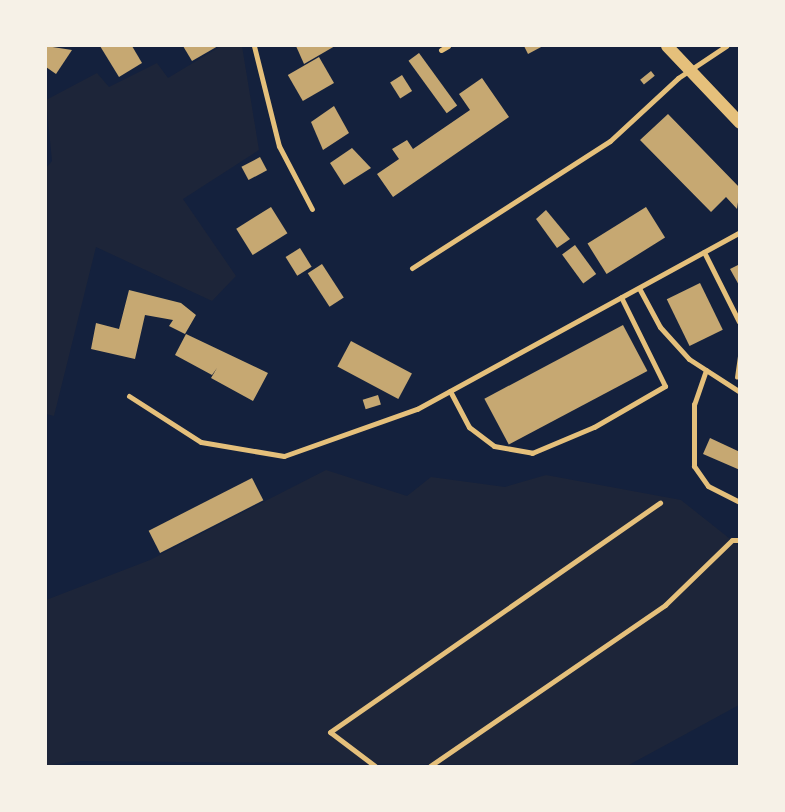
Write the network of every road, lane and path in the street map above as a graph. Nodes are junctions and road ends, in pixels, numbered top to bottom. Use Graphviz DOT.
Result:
graph roads {
  1 [pos="254,46"];
  2 [pos="448,46"];
  3 [pos="667,46"];
  4 [pos="726,46"];
  5 [pos="441,50"];
  6 [pos="690,71"];
  7 [pos="740,123"];
  8 [pos="312,209"];
  9 [pos="740,232"];
  10 [pos="704,252"];
  11 [pos="412,268"];
  12 [pos="639,288"];
  13 [pos="621,298"];
  14 [pos="739,322"];
  15 [pos="740,356"];
  16 [pos="706,370"];
  17 [pos="736,379"];
  18 [pos="450,391"];
  19 [pos="740,392"];
  20 [pos="129,396"];
  21 [pos="740,502"];
  22 [pos="660,503"];
  23 [pos="740,540"];
  24 [pos="374,766"];
  25 [pos="430,766"];
  1 -- 8 [label="lane"];
  2 -- 5 [label="lane"];
  3 -- 6 [label="street"];
  4 -- 6 [label="lane"];
  6 -- 7 [label="street"];
  6 -- 11 [label="lane"];
  9 -- 10 [label="lane"];
  10 -- 12 [label="lane"];
  10 -- 14 [label="lane"];
  12 -- 13 [label="lane"];
  12 -- 16 [label="lane"];
  13 -- 18 [label="lane"];
  13 -- 18 [label="lane"];
  15 -- 17 [label="path"];
  16 -- 19 [label="lane"];
  16 -- 21 [label="lane"];
  18 -- 20 [label="lane"];
  22 -- 24 [label="lane"];
  23 -- 25 [label="lane"];
}
